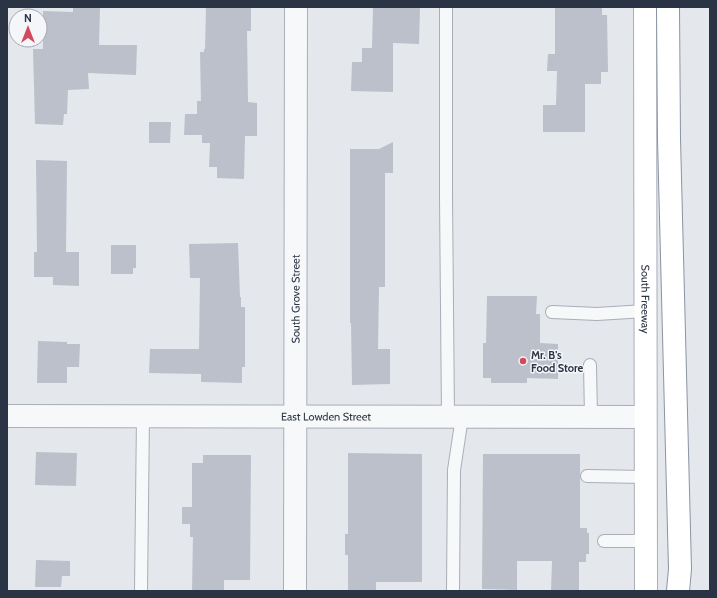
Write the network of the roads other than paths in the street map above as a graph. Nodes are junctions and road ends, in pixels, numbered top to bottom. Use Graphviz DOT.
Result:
graph roads {
  1 [pos="296,7"];
  2 [pos="446,7"];
  3 [pos="645,7"];
  4 [pos="668,7"];
  5 [pos="645,311"];
  6 [pos="552,312"];
  7 [pos="590,365"];
  8 [pos="7,416"];
  9 [pos="143,416"];
  10 [pos="295,416"];
  11 [pos="455,417"];
  12 [pos="590,417"];
  13 [pos="645,417"];
  14 [pos="587,476"];
  15 [pos="645,478"];
  16 [pos="604,541"];
  17 [pos="646,541"];
  18 [pos="141,591"];
  19 [pos="295,591"];
  20 [pos="453,591"];
  21 [pos="646,591"];
  22 [pos="678,591"];
  1 -- 10 [label="street, South Grove Street"];
  2 -- 11 [label="lane"];
  3 -- 5 [label="main road, South Freeway"];
  4 -- 22 [label="main road"];
  5 -- 6 [label="lane"];
  5 -- 13 [label="main road, South Freeway"];
  7 -- 12 [label="lane"];
  8 -- 9 [label="street, East Lowden Street"];
  9 -- 10 [label="street, East Lowden Street"];
  9 -- 18 [label="lane"];
  10 -- 11 [label="street, East Lowden Street"];
  10 -- 19 [label="street, South Grove Street"];
  11 -- 12 [label="street, East Lowden Street"];
  11 -- 20 [label="lane"];
  12 -- 13 [label="street, East Lowden Street"];
  13 -- 15 [label="main road, South Freeway"];
  14 -- 15 [label="lane"];
  15 -- 17 [label="main road, South Freeway"];
  16 -- 17 [label="lane"];
  17 -- 21 [label="main road, South Freeway"];
}
